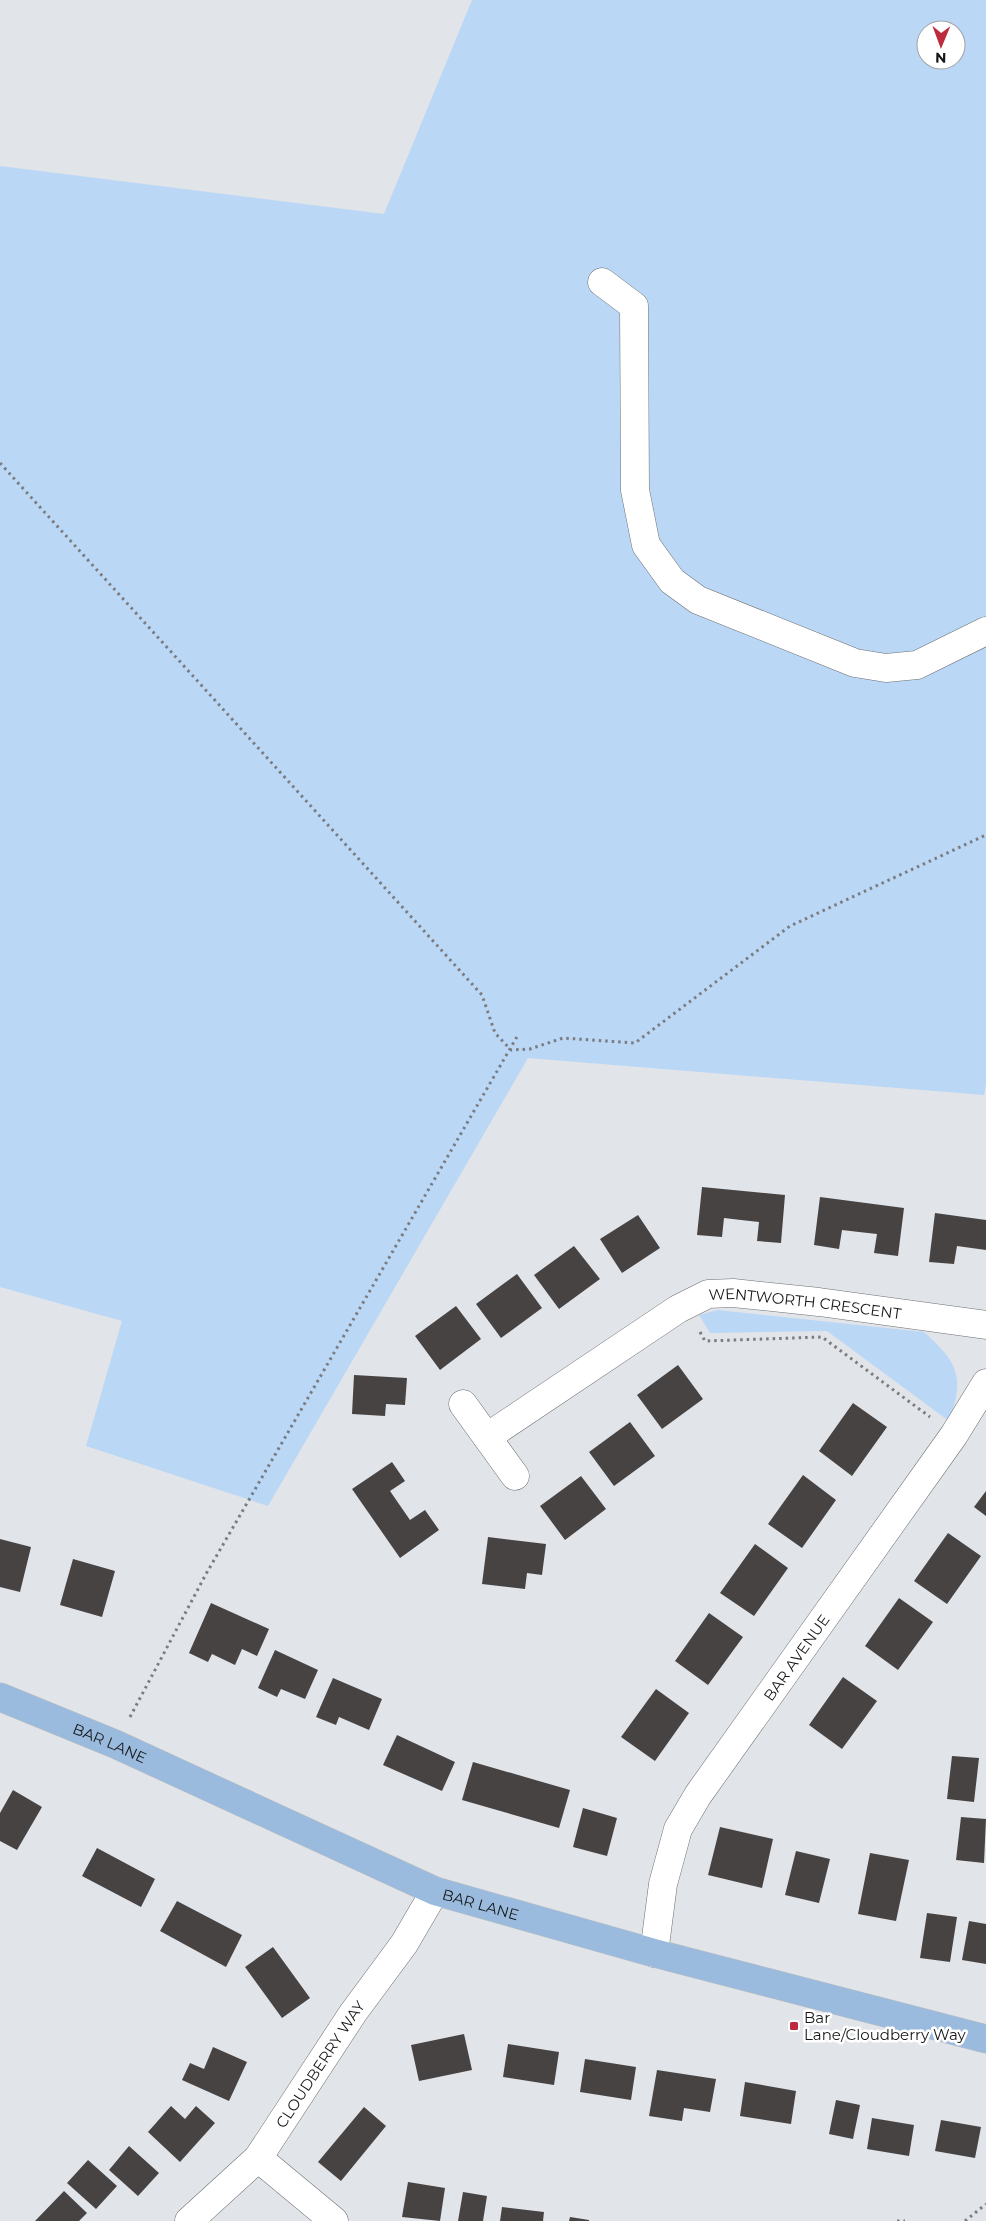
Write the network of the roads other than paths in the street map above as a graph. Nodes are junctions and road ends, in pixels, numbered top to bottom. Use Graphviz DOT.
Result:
graph roads {
  1 [pos="602,282"];
  2 [pos="986,631"];
  3 [pos="986,1325"];
  4 [pos="986,1383"];
  5 [pos="463,1404"];
  6 [pos="487,1437"];
  7 [pos="515,1476"];
  8 [pos="0,1697"];
  9 [pos="435,1891"];
  10 [pos="654,1952"];
  11 [pos="986,2040"];
  12 [pos="258,2158"];
  13 [pos="189,2221"];
  14 [pos="334,2221"];
  1 -- 2 [label="street"];
  3 -- 6 [label="street, WENTWORTH CRESCENT"];
  4 -- 10 [label="street, BAR AVENUE"];
  5 -- 6 [label="street"];
  6 -- 7 [label="street"];
  8 -- 9 [label="main road, BAR LANE"];
  9 -- 10 [label="main road, BAR LANE"];
  9 -- 12 [label="street, CLOUDBERRY WAY"];
  10 -- 11 [label="main road, BAR LANE"];
  12 -- 13 [label="street, CLOUDBERRY WAY"];
  12 -- 14 [label="street"];
}
